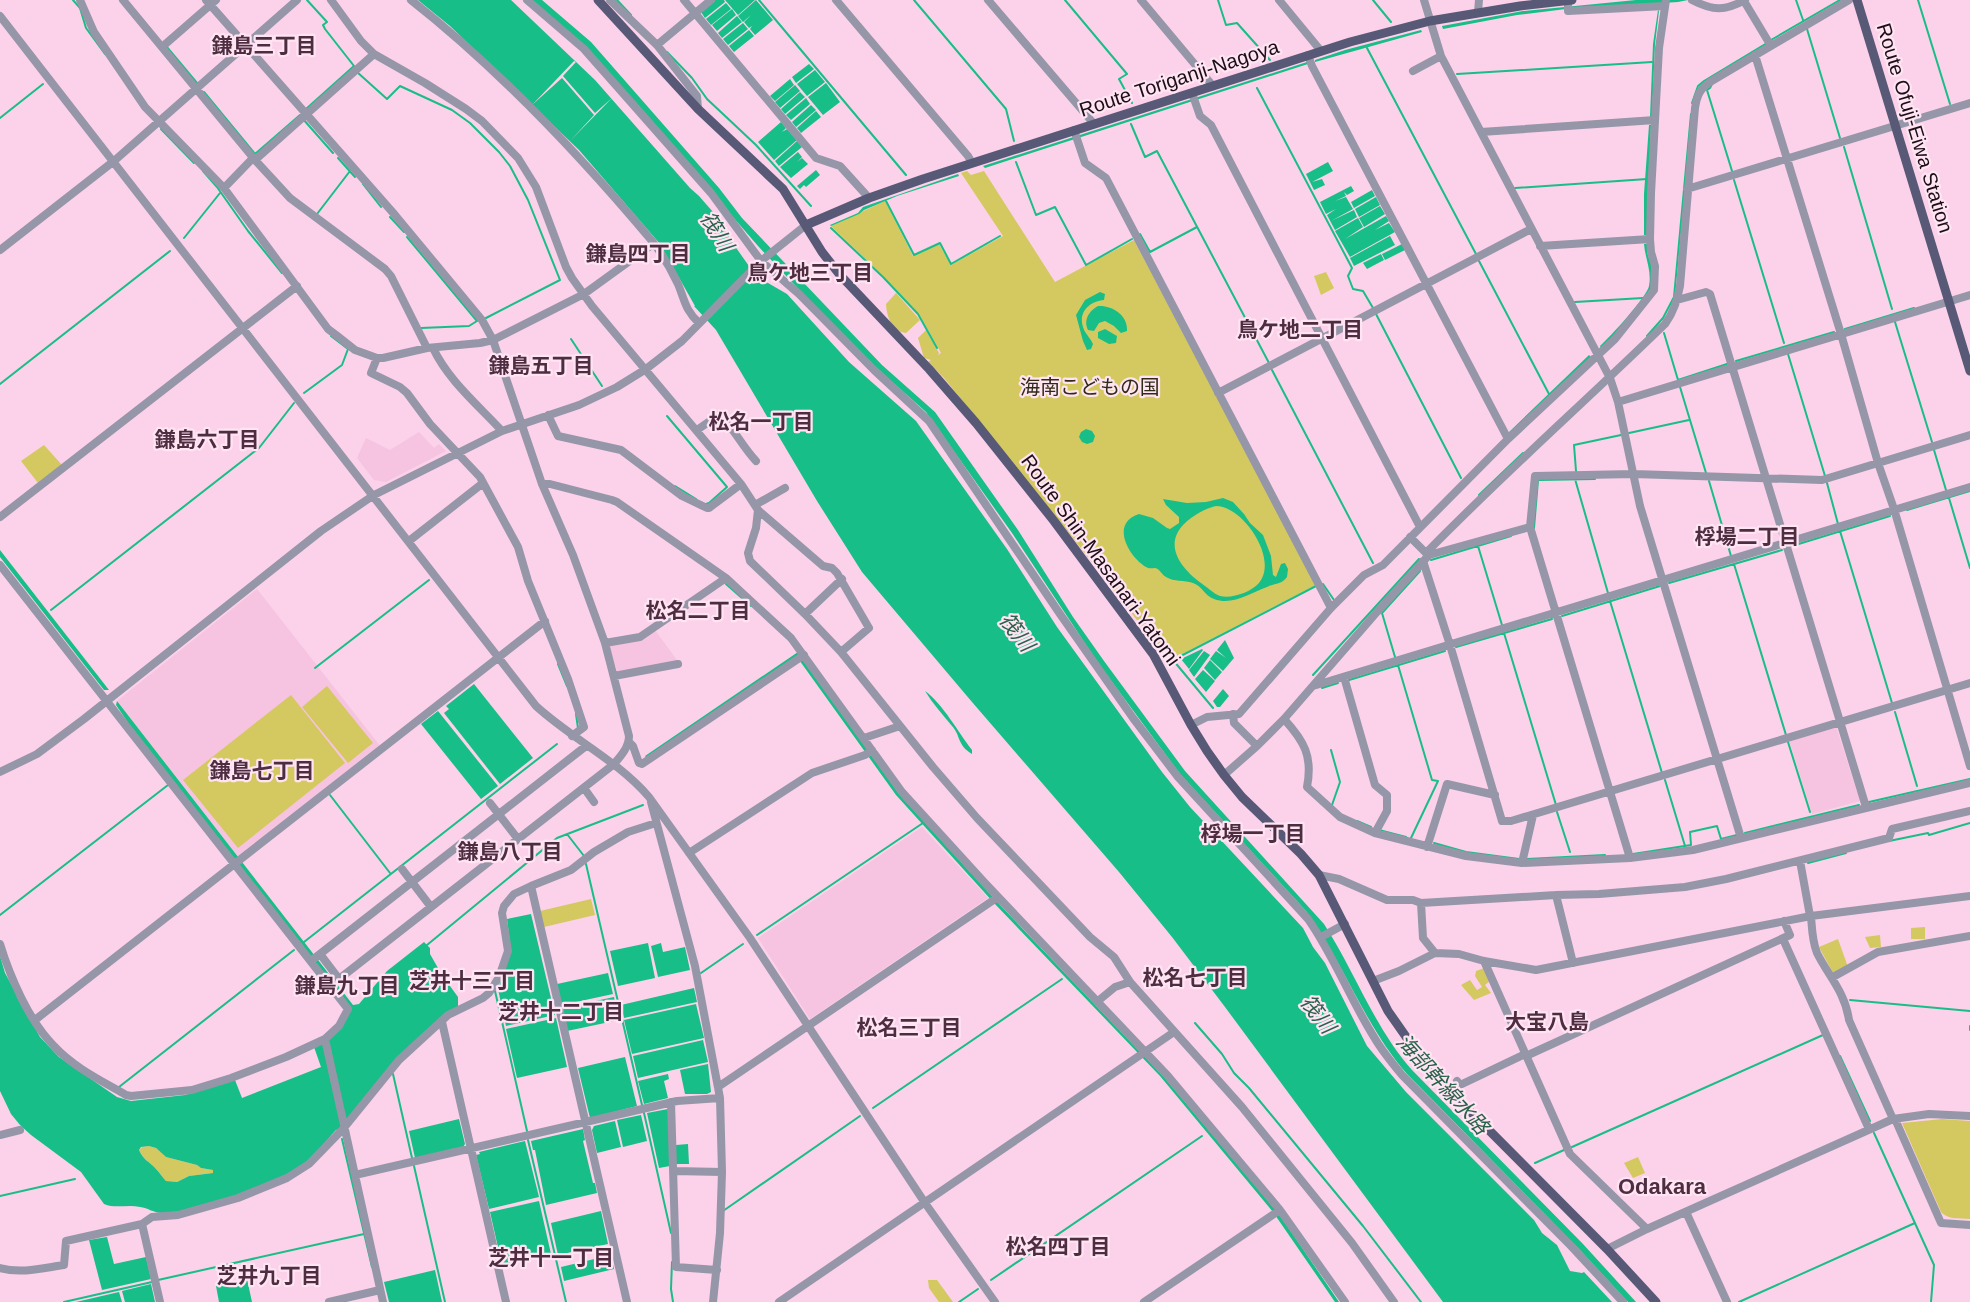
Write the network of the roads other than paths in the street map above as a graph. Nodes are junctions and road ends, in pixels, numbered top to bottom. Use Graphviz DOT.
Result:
graph roads {
  1 [pos="80,0"];
  2 [pos="123,0"];
  3 [pos="297,0"];
  4 [pos="332,0"];
  5 [pos="411,0"];
  6 [pos="527,0"];
  7 [pos="598,0"];
  8 [pos="610,0"];
  9 [pos="684,0"];
  10 [pos="711,0"];
  11 [pos="836,0"];
  12 [pos="988,0"];
  13 [pos="1141,0"];
  14 [pos="1279,0"];
  15 [pos="1424,0"];
  16 [pos="1479,0"];
  17 [pos="1693,0"];
  18 [pos="1744,0"];
  19 [pos="1849,0"];
  20 [pos="1857,0"];
  21 [pos="1546,1"];
  22 [pos="211,2"];
  23 [pos="1569,4"];
  24 [pos="1666,4"];
  25 [pos="1478,12"];
  26 [pos="696,13"];
  27 [pos="0,16"];
  28 [pos="1430,21"];
  29 [pos="246,45"];
  30 [pos="657,45"];
  31 [pos="1771,46"];
  32 [pos="162,47"];
  33 [pos="1321,51"];
  34 [pos="374,54"];
  35 [pos="1308,55"];
  36 [pos="1755,55"];
  37 [pos="1441,56"];
  38 [pos="1413,71"];
  39 [pos="1213,86"];
  40 [pos="196,90"];
  41 [pos="1193,97"];
  42 [pos="1970,104"];
  43 [pos="698,109"];
  44 [pos="306,114"];
  45 [pos="1655,120"];
  46 [pos="159,121"];
  47 [pos="1094,124"];
  48 [pos="1897,126"];
  49 [pos="1481,132"];
  50 [pos="1076,134"];
  51 [pos="254,159"];
  52 [pos="1787,159"];
  53 [pos="114,162"];
  54 [pos="972,163"];
  55 [pos="224,188"];
  56 [pos="1687,189"];
  57 [pos="869,198"];
  58 [pos="806,225"];
  59 [pos="1531,229"];
  60 [pos="1650,239"];
  61 [pos="654,244"];
  62 [pos="1540,246"];
  63 [pos="0,250"];
  64 [pos="764,259"];
  65 [pos="1427,284"];
  66 [pos="297,286"];
  67 [pos="584,294"];
  68 [pos="1970,295"];
  69 [pos="1677,300"];
  70 [pos="1949,301"];
  71 [pos="700,322"];
  72 [pos="243,328"];
  73 [pos="1841,334"];
  74 [pos="1323,339"];
  75 [pos="493,340"];
  76 [pos="430,348"];
  77 [pos="1597,356"];
  78 [pos="377,358"];
  79 [pos="1733,367"];
  80 [pos="646,369"];
  81 [pos="1970,371"];
  82 [pos="1610,378"];
  83 [pos="1218,393"];
  84 [pos="1618,402"];
  85 [pos="548,415"];
  86 [pos="521,424"];
  87 [pos="697,429"];
  88 [pos="502,431"];
  89 [pos="1970,435"];
  90 [pos="1508,439"];
  91 [pos="456,453"];
  92 [pos="756,461"];
  93 [pos="1878,463"];
  94 [pos="1634,474"];
  95 [pos="1766,479"];
  96 [pos="483,483"];
  97 [pos="542,484"];
  98 [pos="741,484"];
  99 [pos="1970,487"];
  100 [pos="785,488"];
  101 [pos="374,495"];
  102 [pos="756,507"];
  103 [pos="1894,509"];
  104 [pos="0,517"];
  105 [pos="1420,527"];
  106 [pos="1530,527"];
  107 [pos="1410,537"];
  108 [pos="409,541"];
  109 [pos="1786,544"];
  110 [pos="1426,557"];
  111 [pos="0,564"];
  112 [pos="726,578"];
  113 [pos="842,579"];
  114 [pos="1663,580"];
  115 [pos="1331,608"];
  116 [pos="1556,613"];
  117 [pos="805,614"];
  118 [pos="545,621"];
  119 [pos="605,643"];
  120 [pos="1450,645"];
  121 [pos="841,652"];
  122 [pos="499,657"];
  123 [pos="801,657"];
  124 [pos="678,664"];
  125 [pos="614,676"];
  126 [pos="1344,677"];
  127 [pos="1970,683"];
  128 [pos="1312,686"];
  129 [pos="1947,691"];
  130 [pos="107,700"];
  131 [pos="1233,714"];
  132 [pos="1284,719"];
  133 [pos="1840,722"];
  134 [pos="1191,725"];
  135 [pos="900,726"];
  136 [pos="572,736"];
  137 [pos="864,738"];
  138 [pos="629,742"];
  139 [pos="586,746"];
  140 [pos="1257,746"];
  141 [pos="869,752"];
  142 [pos="1717,760"];
  143 [pos="614,764"];
  144 [pos="1970,766"];
  145 [pos="0,772"];
  146 [pos="1224,775"];
  147 [pos="1970,783"];
  148 [pos="584,788"];
  149 [pos="1610,792"];
  150 [pos="1495,795"];
  151 [pos="650,797"];
  152 [pos="594,802"];
  153 [pos="490,803"];
  154 [pos="1866,807"];
  155 [pos="1970,811"];
  156 [pos="498,814"];
  157 [pos="1533,815"];
  158 [pos="657,823"];
  159 [pos="1375,833"];
  160 [pos="1741,838"];
  161 [pos="518,839"];
  162 [pos="1427,847"];
  163 [pos="689,853"];
  164 [pos="1630,858"];
  165 [pos="1800,861"];
  166 [pos="238,862"];
  167 [pos="1522,863"];
  168 [pos="402,869"];
  169 [pos="1319,875"];
  170 [pos="412,882"];
  171 [pos="531,886"];
  172 [pos="1556,895"];
  173 [pos="1970,896"];
  174 [pos="996,899"];
  175 [pos="1421,903"];
  176 [pos="431,907"];
  177 [pos="1810,916"];
  178 [pos="1785,921"];
  179 [pos="1345,924"];
  180 [pos="1322,936"];
  181 [pos="1970,936"];
  182 [pos="1783,939"];
  183 [pos="0,944"];
  184 [pos="1435,953"];
  185 [pos="316,957"];
  186 [pos="1484,961"];
  187 [pos="1573,963"];
  188 [pos="1833,977"];
  189 [pos="1373,981"];
  190 [pos="1130,982"];
  191 [pos="1098,1001"];
  192 [pos="35,1020"];
  193 [pos="442,1022"];
  194 [pos="808,1026"];
  195 [pos="1174,1032"];
  196 [pos="325,1040"];
  197 [pos="1143,1054"];
  198 [pos="1525,1055"];
  199 [pos="1457,1081"];
  200 [pos="718,1087"];
  201 [pos="720,1098"];
  202 [pos="671,1102"];
  203 [pos="1970,1116"];
  204 [pos="1894,1119"];
  205 [pos="586,1123"];
  206 [pos="343,1128"];
  207 [pos="1869,1129"];
  208 [pos="20,1130"];
  209 [pos="0,1135"];
  210 [pos="471,1149"];
  211 [pos="674,1171"];
  212 [pos="722,1172"];
  213 [pos="355,1175"];
  214 [pos="926,1203"];
  215 [pos="1277,1212"];
  216 [pos="1686,1212"];
  217 [pos="142,1224"];
  218 [pos="1970,1225"];
  219 [pos="1647,1229"];
  220 [pos="1607,1249"];
  221 [pos="0,1268"];
  222 [pos="717,1270"];
  223 [pos="380,1290"];
  224 [pos="160,1302"];
  225 [pos="329,1302"];
  226 [pos="383,1302"];
  227 [pos="506,1302"];
  228 [pos="627,1302"];
  229 [pos="713,1302"];
  230 [pos="779,1302"];
  231 [pos="995,1302"];
  232 [pos="1144,1302"];
  233 [pos="1345,1302"];
  234 [pos="1394,1302"];
  235 [pos="1623,1302"];
  236 [pos="1656,1302"];
  237 [pos="1727,1302"];
  1 -- 46 [label="street"];
  2 -- 32 [label="street"];
  3 -- 29 [label="street"];
  4 -- 34 [label="street"];
  5 -- 61 [label="street"];
  6 -- 64 [label="street"];
  7 -- 43 [label="main road, Route Shin-Masanari-Yatomi"];
  8 -- 30 [label="street"];
  9 -- 26 [label="street"];
  10 -- 26 [label="street"];
  11 -- 54 [label="street"];
  12 -- 47 [label="street"];
  13 -- 39 [label="street"];
  14 -- 33 [label="street"];
  15 -- 28 [label="street"];
  16 -- 25 [label="street"];
  17 -- 18 [label="street"];
  18 -- 31 [label="street"];
  19 -- 31 [label="street"];
  20 -- 48 [label="main road, Route Ofuji-Eiwa Station"];
  21 -- 23 [label="main road, Route Toriganji-Nagoya"];
  21 -- 25 [label="main road, Route Toriganji-Nagoya"];
  22 -- 29 [label="street"];
  22 -- 32 [label="street"];
  23 -- 24 [label="street"];
  24 -- 45 [label="street"];
  25 -- 28 [label="main road, Route Toriganji-Nagoya"];
  26 -- 30 [label="street"];
  26 -- 57 [label="street"];
  27 -- 53 [label="street"];
  28 -- 33 [label="main road, Route Toriganji-Nagoya"];
  28 -- 37 [label="street"];
  29 -- 40 [label="street"];
  29 -- 44 [label="street"];
  30 -- 43 [label="street"];
  31 -- 36 [label="street"];
  32 -- 40 [label="street"];
  33 -- 35 [label="main road, Route Toriganji-Nagoya"];
  34 -- 44 [label="street"];
  34 -- 67 [label="street"];
  35 -- 39 [label="main road, Route Toriganji-Nagoya"];
  35 -- 65 [label="street"];
  36 -- 52 [label="street"];
  36 -- 56 [label="street"];
  37 -- 38 [label="street"];
  37 -- 49 [label="street"];
  39 -- 41 [label="main road, Route Toriganji-Nagoya"];
  40 -- 46 [label="street"];
  40 -- 51 [label="street"];
  41 -- 47 [label="main road, Route Toriganji-Nagoya"];
  41 -- 74 [label="street"];
  42 -- 48 [label="street"];
  43 -- 58 [label="main road, Route Shin-Masanari-Yatomi"];
  44 -- 51 [label="street"];
  44 -- 75 [label="street"];
  45 -- 49 [label="street"];
  45 -- 60 [label="street"];
  46 -- 53 [label="street"];
  46 -- 55 [label="street"];
  47 -- 50 [label="main road, Route Toriganji-Nagoya"];
  48 -- 52 [label="street"];
  48 -- 70 [label="main road, Route Ofuji-Eiwa Station"];
  49 -- 59 [label="street"];
  50 -- 54 [label="main road, Route Toriganji-Nagoya"];
  50 -- 83 [label="street"];
  51 -- 55 [label="street"];
  51 -- 76 [label="street"];
  52 -- 56 [label="street"];
  52 -- 73 [label="street"];
  53 -- 63 [label="street"];
  53 -- 72 [label="street"];
  54 -- 57 [label="main road, Route Toriganji-Nagoya"];
  55 -- 66 [label="street"];
  56 -- 69 [label="street"];
  57 -- 58 [label="main road, Route Toriganji-Nagoya"];
  58 -- 64 [label="street"];
  58 -- 134 [label="main road, Route Shin-Masanari-Yatomi"];
  59 -- 62 [label="street"];
  59 -- 65 [label="street"];
  60 -- 62 [label="street"];
  60 -- 77 [label="street"];
  61 -- 67 [label="street"];
  61 -- 71 [label="street"];
  62 -- 77 [label="street"];
  64 -- 71 [label="street"];
  64 -- 180 [label="street"];
  65 -- 74 [label="street"];
  65 -- 90 [label="street"];
  66 -- 72 [label="street"];
  66 -- 78 [label="street"];
  67 -- 75 [label="street"];
  67 -- 80 [label="street"];
  68 -- 70 [label="street"];
  69 -- 79 [label="street"];
  69 -- 82 [label="street"];
  70 -- 73 [label="street"];
  70 -- 81 [label="main road, Route Ofuji-Eiwa Station"];
  71 -- 80 [label="street"];
  72 -- 101 [label="street"];
  72 -- 104 [label="street"];
  73 -- 79 [label="street"];
  73 -- 93 [label="street"];
  74 -- 83 [label="street"];
  74 -- 105 [label="street"];
  75 -- 76 [label="street"];
  75 -- 86 [label="street"];
  76 -- 78 [label="street"];
  76 -- 88 [label="street"];
  77 -- 82 [label="street"];
  77 -- 90 [label="street"];
  78 -- 91 [label="street"];
  79 -- 84 [label="street"];
  79 -- 95 [label="street"];
  80 -- 85 [label="street"];
  80 -- 87 [label="street"];
  82 -- 84 [label="street"];
  82 -- 110 [label="street"];
  83 -- 115 [label="street"];
  84 -- 94 [label="street"];
  85 -- 86 [label="street"];
  85 -- 98 [label="street"];
  86 -- 88 [label="street"];
  86 -- 97 [label="street"];
  87 -- 92 [label="street"];
  87 -- 98 [label="street"];
  88 -- 91 [label="street"];
  89 -- 93 [label="street"];
  90 -- 105 [label="street"];
  91 -- 96 [label="street"];
  91 -- 101 [label="street"];
  93 -- 95 [label="street"];
  93 -- 103 [label="street"];
  94 -- 95 [label="street"];
  94 -- 106 [label="street"];
  94 -- 114 [label="street"];
  95 -- 109 [label="street"];
  96 -- 108 [label="street"];
  96 -- 118 [label="street"];
  97 -- 112 [label="street"];
  97 -- 119 [label="street"];
  98 -- 102 [label="street"];
  99 -- 103 [label="street"];
  100 -- 102 [label="street"];
  101 -- 108 [label="street"];
  101 -- 130 [label="street"];
  102 -- 113 [label="street"];
  102 -- 117 [label="street"];
  103 -- 109 [label="street"];
  103 -- 129 [label="street"];
  105 -- 107 [label="street"];
  106 -- 110 [label="street"];
  106 -- 116 [label="street"];
  107 -- 110 [label="street"];
  107 -- 115 [label="street"];
  108 -- 122 [label="street"];
  109 -- 114 [label="street"];
  109 -- 133 [label="street"];
  110 -- 120 [label="street"];
  110 -- 128 [label="street"];
  111 -- 130 [label="street"];
  112 -- 119 [label="street"];
  112 -- 123 [label="street"];
  113 -- 117 [label="street"];
  113 -- 121 [label="street"];
  114 -- 116 [label="street"];
  114 -- 142 [label="street"];
  115 -- 131 [label="street"];
  116 -- 120 [label="street"];
  116 -- 149 [label="street"];
  117 -- 121 [label="street"];
  118 -- 122 [label="street"];
  118 -- 136 [label="street"];
  119 -- 125 [label="street"];
  120 -- 126 [label="street"];
  120 -- 150 [label="street"];
  121 -- 135 [label="street"];
  122 -- 136 [label="street"];
  122 -- 166 [label="street"];
  123 -- 137 [label="street"];
  123 -- 138 [label="street"];
  124 -- 125 [label="street"];
  125 -- 138 [label="street"];
  126 -- 128 [label="street"];
  126 -- 159 [label="street"];
  127 -- 129 [label="street"];
  128 -- 132 [label="street"];
  129 -- 133 [label="street"];
  129 -- 144 [label="street"];
  130 -- 145 [label="street"];
  130 -- 166 [label="street"];
  131 -- 134 [label="street"];
  131 -- 140 [label="street"];
  132 -- 140 [label="street"];
  132 -- 159 [label="street"];
  133 -- 142 [label="street"];
  133 -- 154 [label="street"];
  134 -- 146 [label="main road, Route Shin-Masanari-Yatomi"];
  135 -- 137 [label="street"];
  135 -- 190 [label="street"];
  136 -- 139 [label="street"];
  137 -- 141 [label="street"];
  138 -- 143 [label="street"];
  139 -- 143 [label="street"];
  139 -- 156 [label="street"];
  140 -- 146 [label="street"];
  141 -- 163 [label="street"];
  141 -- 174 [label="street"];
  142 -- 149 [label="street"];
  142 -- 160 [label="street"];
  143 -- 148 [label="street"];
  143 -- 151 [label="street"];
  146 -- 169 [label="main road, Route Shin-Masanari-Yatomi"];
  147 -- 154 [label="street"];
  148 -- 152 [label="street"];
  148 -- 161 [label="street"];
  149 -- 157 [label="street"];
  149 -- 164 [label="street"];
  150 -- 157 [label="street"];
  150 -- 162 [label="street"];
  151 -- 158 [label="street"];
  151 -- 163 [label="street"];
  153 -- 156 [label="street"];
  154 -- 160 [label="street"];
  155 -- 165 [label="street"];
  156 -- 161 [label="street"];
  156 -- 170 [label="street"];
  157 -- 167 [label="street"];
  158 -- 171 [label="street"];
  158 -- 200 [label="street"];
  159 -- 162 [label="street"];
  160 -- 164 [label="street"];
  161 -- 176 [label="street"];
  162 -- 167 [label="street"];
  163 -- 194 [label="street"];
  164 -- 167 [label="street"];
  165 -- 172 [label="street"];
  165 -- 177 [label="street"];
  166 -- 185 [label="street"];
  166 -- 192 [label="street"];
  168 -- 170 [label="street"];
  169 -- 175 [label="street"];
  169 -- 179 [label="main road, Route Shin-Masanari-Yatomi"];
  170 -- 176 [label="street"];
  170 -- 185 [label="street"];
  171 -- 193 [label="street"];
  171 -- 205 [label="street"];
  172 -- 175 [label="street"];
  172 -- 187 [label="street"];
  173 -- 177 [label="street"];
  174 -- 191 [label="street"];
  174 -- 194 [label="street"];
  175 -- 184 [label="street"];
  176 -- 185 [label="street"];
  177 -- 178 [label="street"];
  177 -- 188 [label="street"];
  178 -- 182 [label="street"];
  178 -- 187 [label="street"];
  179 -- 180 [label="street"];
  179 -- 189 [label="main road, Route Shin-Masanari-Yatomi"];
  180 -- 235 [label="street"];
  181 -- 188 [label="street"];
  182 -- 198 [label="street"];
  182 -- 207 [label="street"];
  183 -- 192 [label="street"];
  184 -- 186 [label="street"];
  184 -- 189 [label="street"];
  185 -- 196 [label="street"];
  186 -- 187 [label="street"];
  186 -- 198 [label="street"];
  188 -- 204 [label="street"];
  189 -- 220 [label="main road, Route Shin-Masanari-Yatomi"];
  190 -- 191 [label="street"];
  190 -- 195 [label="street"];
  191 -- 197 [label="street"];
  192 -- 196 [label="street"];
  193 -- 206 [label="street"];
  193 -- 210 [label="street"];
  194 -- 200 [label="street"];
  194 -- 214 [label="street"];
  195 -- 197 [label="street"];
  195 -- 234 [label="street"];
  196 -- 206 [label="street"];
  197 -- 214 [label="street"];
  197 -- 215 [label="street"];
  198 -- 199 [label="street"];
  198 -- 219 [label="street"];
  200 -- 201 [label="street"];
  201 -- 202 [label="street"];
  201 -- 212 [label="street"];
  202 -- 205 [label="street"];
  202 -- 211 [label="street"];
  203 -- 204 [label="street"];
  204 -- 207 [label="street"];
  204 -- 218 [label="street"];
  205 -- 210 [label="street"];
  205 -- 228 [label="street"];
  206 -- 213 [label="street"];
  206 -- 217 [label="street"];
  207 -- 216 [label="street"];
  208 -- 209 [label="street"];
  210 -- 213 [label="street"];
  210 -- 227 [label="street"];
  211 -- 212 [label="street"];
  211 -- 222 [label="street"];
  212 -- 222 [label="street"];
  213 -- 223 [label="street"];
  214 -- 230 [label="street"];
  214 -- 231 [label="street"];
  215 -- 232 [label="street"];
  215 -- 233 [label="street"];
  216 -- 219 [label="street"];
  216 -- 237 [label="street"];
  217 -- 221 [label="street"];
  217 -- 224 [label="street"];
  219 -- 220 [label="street"];
  220 -- 236 [label="main road, Route Shin-Masanari-Yatomi"];
  222 -- 229 [label="street"];
  223 -- 225 [label="street"];
  223 -- 226 [label="street"];
}
